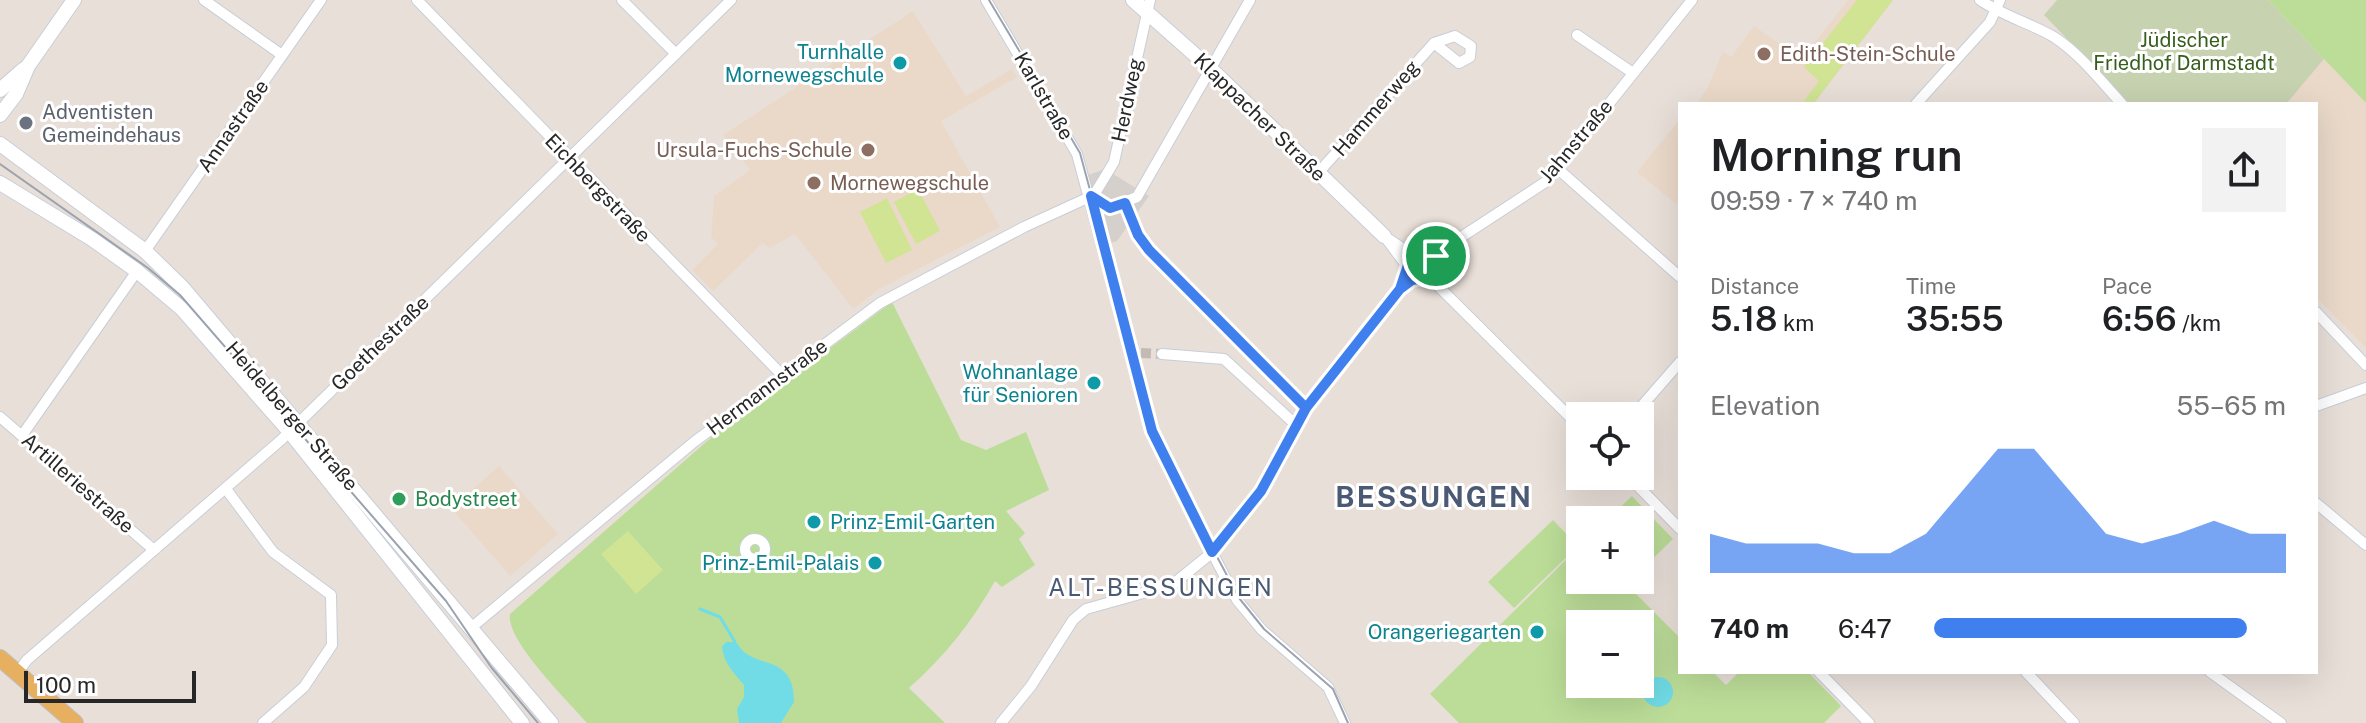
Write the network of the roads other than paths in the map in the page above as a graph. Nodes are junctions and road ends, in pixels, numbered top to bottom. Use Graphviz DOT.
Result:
graph roads {
  1 [pos="74,0"];
  2 [pos="204,0"];
  3 [pos="321,0"];
  4 [pos="417,0"];
  5 [pos="622,0"];
  6 [pos="731,0"];
  7 [pos="986,0"];
  8 [pos="1133,0"];
  9 [pos="1250,0"];
  10 [pos="1692,0"];
  11 [pos="1980,0"];
  12 [pos="1997,5"];
  13 [pos="1148,6"];
  14 [pos="1577,35"];
  15 [pos="1434,43"];
  16 [pos="676,54"];
  17 [pos="282,55"];
  18 [pos="28,66"];
  19 [pos="1211,69"];
  20 [pos="1633,73"];
  21 [pos="0,90"];
  22 [pos="1918,102"];
  23 [pos="2120,102"];
  24 [pos="0,115"];
  25 [pos="0,144"];
  26 [pos="569,159"];
  27 [pos="1558,169"];
  28 [pos="1318,173"];
  29 [pos="0,183"];
  30 [pos="1092,196"];
  31 [pos="1125,203"];
  32 [pos="1384,236"];
  33 [pos="145,251"];
  34 [pos="1417,270"];
  35 [pos="137,271"];
  36 [pos="1678,275"];
  37 [pos="2318,314"];
  38 [pos="1162,354"];
  39 [pos="1678,364"];
  40 [pos="2366,365"];
  41 [pos="781,374"];
  42 [pos="2366,388"];
  43 [pos="1645,402"];
  44 [pos="2318,405"];
  45 [pos="1306,408"];
  46 [pos="1566,413"];
  47 [pos="0,417"];
  48 [pos="1295,424"];
  49 [pos="294,427"];
  50 [pos="23,434"];
  51 [pos="226,489"];
  52 [pos="1642,490"];
  53 [pos="2318,505"];
  54 [pos="1678,527"];
  55 [pos="2366,545"];
  56 [pos="154,550"];
  57 [pos="1212,552"];
  58 [pos="472,627"];
  59 [pos="456,640"];
  60 [pos="0,658"];
  61 [pos="18,672"];
  62 [pos="1821,674"];
  63 [pos="2028,674"];
  64 [pos="2213,674"];
  65 [pos="75,723"];
  66 [pos="263,723"];
  67 [pos="522,723"];
  68 [pos="551,723"];
  69 [pos="1001,723"];
  70 [pos="1345,723"];
  71 [pos="1869,723"];
  72 [pos="2074,723"];
  73 [pos="2281,723"];
  1 -- 18 [label="main road"];
  2 -- 17 [label="street"];
  3 -- 17 [label="street, Annastraße"];
  4 -- 26 [label="street, Eichbergstraße"];
  5 -- 16 [label="street"];
  6 -- 16 [label="street, Goethestraße"];
  7 -- 30 [label="street, Karlstraße"];
  8 -- 13 [label="main road, Klappacher Straße"];
  9 -- 19 [label="street"];
  10 -- 20 [label="street, Jahnstraße"];
  11 -- 12 [label="street"];
  12 -- 22 [label="street"];
  12 -- 23 [label="street"];
  13 -- 19 [label="main road, Klappacher Straße"];
  13 -- 30 [label="street, Herdweg"];
  14 -- 20 [label="street"];
  15 -- 28 [label="street, Hammerweg"];
  16 -- 26 [label="street, Goethestraße"];
  17 -- 33 [label="street, Annastraße"];
  18 -- 21 [label="main road"];
  18 -- 24 [label="main road"];
  19 -- 28 [label="main road, Klappacher Straße"];
  19 -- 31 [label="street"];
  20 -- 27 [label="street, Jahnstraße"];
  25 -- 33 [label="main road, Heidelberger Straße"];
  26 -- 41 [label="street, Eichbergstraße"];
  26 -- 49 [label="street, Goethestraße"];
  27 -- 34 [label="street, Jahnstraße"];
  27 -- 36 [label="street"];
  28 -- 32 [label="main road, Klappacher Straße"];
  29 -- 35 [label="main road, Heidelberger Straße"];
  30 -- 31 [label="street"];
  30 -- 41 [label="street, Hermannstraße"];
  30 -- 57 [label="street, Karlstraße"];
  31 -- 45 [label="street"];
  32 -- 34 [label="street, Klappacher Straße"];
  33 -- 49 [label="main road, Heidelberger Straße"];
  34 -- 45 [label="street, Jahnstraße"];
  34 -- 46 [label="street, Klappacher Straße"];
  35 -- 49 [label="main road, Heidelberger Straße"];
  35 -- 50 [label="street"];
  37 -- 40 [label="street"];
  38 -- 48 [label="street"];
  39 -- 43 [label="street"];
  41 -- 58 [label="street, Hermannstraße"];
  42 -- 44 [label="street"];
  45 -- 48 [label="street, Jahnstraße"];
  47 -- 50 [label="street, Artilleriestraße"];
  48 -- 57 [label="street, Jahnstraße"];
  49 -- 51 [label="street, Goethestraße"];
  49 -- 58 [label="main road, Heidelberger Straße"];
  49 -- 59 [label="main road, Heidelberger Straße"];
  50 -- 56 [label="street, Artilleriestraße"];
  51 -- 56 [label="street, Goethestraße"];
  51 -- 66 [label="street"];
  52 -- 54 [label="street"];
  53 -- 55 [label="street"];
  56 -- 61 [label="street, Goethestraße"];
  57 -- 69 [label="street, Jahnstraße"];
  57 -- 70 [label="street, Karlstraße"];
  58 -- 59 [label="main road"];
  58 -- 68 [label="main road, Heidelberger Straße"];
  59 -- 67 [label="main road, Heidelberger Straße"];
  60 -- 61 [label="main road"];
  61 -- 65 [label="main road"];
  62 -- 71 [label="street"];
  63 -- 72 [label="street"];
  64 -- 73 [label="street"];
}
